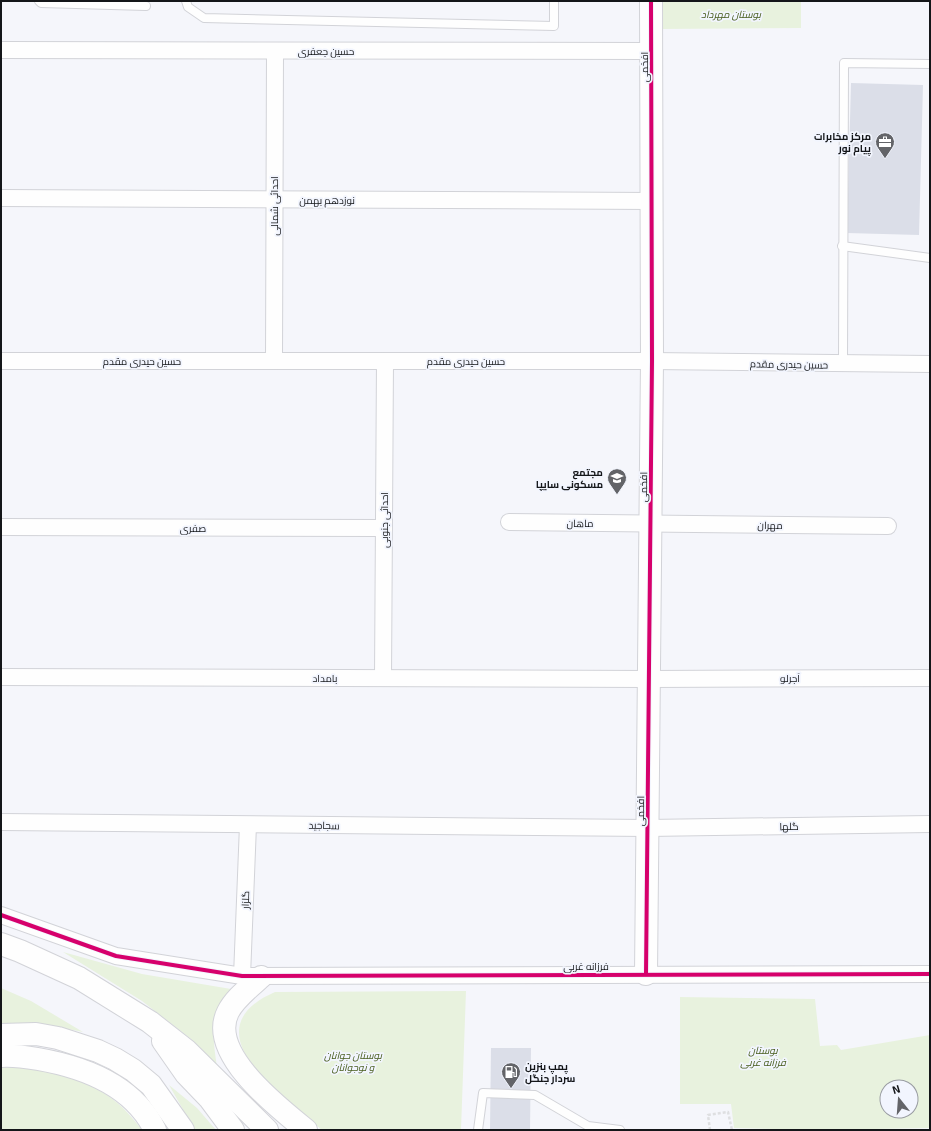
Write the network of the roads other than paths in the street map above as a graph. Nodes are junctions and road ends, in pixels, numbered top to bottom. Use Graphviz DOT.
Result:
graph roads {
  1 [pos="39,1"];
  2 [pos="186,1"];
  3 [pos="554,1"];
  4 [pos="651,1"];
  5 [pos="146,6"];
  6 [pos="1,50"];
  7 [pos="275,51"];
  8 [pos="652,51"];
  9 [pos="930,64"];
  10 [pos="1,198"];
  11 [pos="274,199"];
  12 [pos="653,201"];
  13 [pos="842,246"];
  14 [pos="930,258"];
  15 [pos="1,361"];
  16 [pos="274,361"];
  17 [pos="385,361"];
  18 [pos="652,361"];
  19 [pos="843,364"];
  20 [pos="930,364"];
  21 [pos="509,522"];
  22 [pos="651,524"];
  23 [pos="888,526"];
  24 [pos="1,528"];
  25 [pos="384,528"];
  26 [pos="1,677"];
  27 [pos="383,678"];
  28 [pos="930,678"];
  29 [pos="649,679"];
  30 [pos="1,822"];
  31 [pos="930,824"];
  32 [pos="248,825"];
  33 [pos="648,828"];
  34 [pos="1,915"];
  35 [pos="1,944"];
  36 [pos="646,974"];
  37 [pos="930,974"];
  38 [pos="251,976"];
  39 [pos="150,1022"];
  40 [pos="1,1035"];
  41 [pos="1,1056"];
  42 [pos="155,1130"];
  43 [pos="183,1130"];
  44 [pos="233,1130"];
  45 [pos="267,1130"];
  46 [pos="306,1130"];
  47 [pos="478,1130"];
  48 [pos="620,1130"];
  1 -- 5 [label="lane"];
  2 -- 3 [label="lane"];
  4 -- 8 [label="main road, افخمی"];
  6 -- 7 [label="street, حسین جعفری"];
  7 -- 8 [label="street, حسین جعفری"];
  7 -- 11 [label="street, احداثی شمالی"];
  8 -- 12 [label="main road, افخمی"];
  9 -- 13 [label="lane"];
  10 -- 11 [label="street, نوزدهم بهمن"];
  11 -- 12 [label="street, نوزدهم بهمن"];
  11 -- 16 [label="street, احداثی شمالی"];
  12 -- 18 [label="main road, افخمی"];
  13 -- 14 [label="lane"];
  13 -- 19 [label="lane"];
  15 -- 16 [label="street, حسین حیدری مقدم"];
  16 -- 17 [label="street, حسین حیدری مقدم"];
  17 -- 18 [label="street, حسین حیدری مقدم"];
  17 -- 25 [label="street, احداثی جنوبی"];
  18 -- 19 [label="street, حسین حیدری مقدم"];
  18 -- 22 [label="main road, افخمی"];
  19 -- 20 [label="street, حسین حیدری مقدم"];
  21 -- 22 [label="street, ماهان"];
  22 -- 23 [label="street, مهران"];
  22 -- 29 [label="main road, افخمی"];
  24 -- 25 [label="street, صفری"];
  25 -- 27 [label="street, احداثی جنوبی"];
  26 -- 27 [label="street, بامداد"];
  27 -- 29 [label="street, بامداد"];
  28 -- 29 [label="street, آجرلو"];
  29 -- 33 [label="main road, افخمی"];
  30 -- 32 [label="street, سجاجید"];
  31 -- 33 [label="street, گلها"];
  32 -- 33 [label="street, سجاجید"];
  32 -- 38 [label="street, گلزار"];
  33 -- 36 [label="main road, افخمی"];
  34 -- 38 [label="street, فرزانه غربی"];
  35 -- 39 [label="main road"];
  36 -- 37 [label="street, فرزانه غربی"];
  36 -- 38 [label="street, فرزانه غربی"];
  38 -- 46 [label="main road"];
  39 -- 44 [label="main road"];
  39 -- 45 [label="main road"];
  40 -- 43 [label="main road"];
  41 -- 42 [label="main road"];
  47 -- 48 [label="lane"];
}
